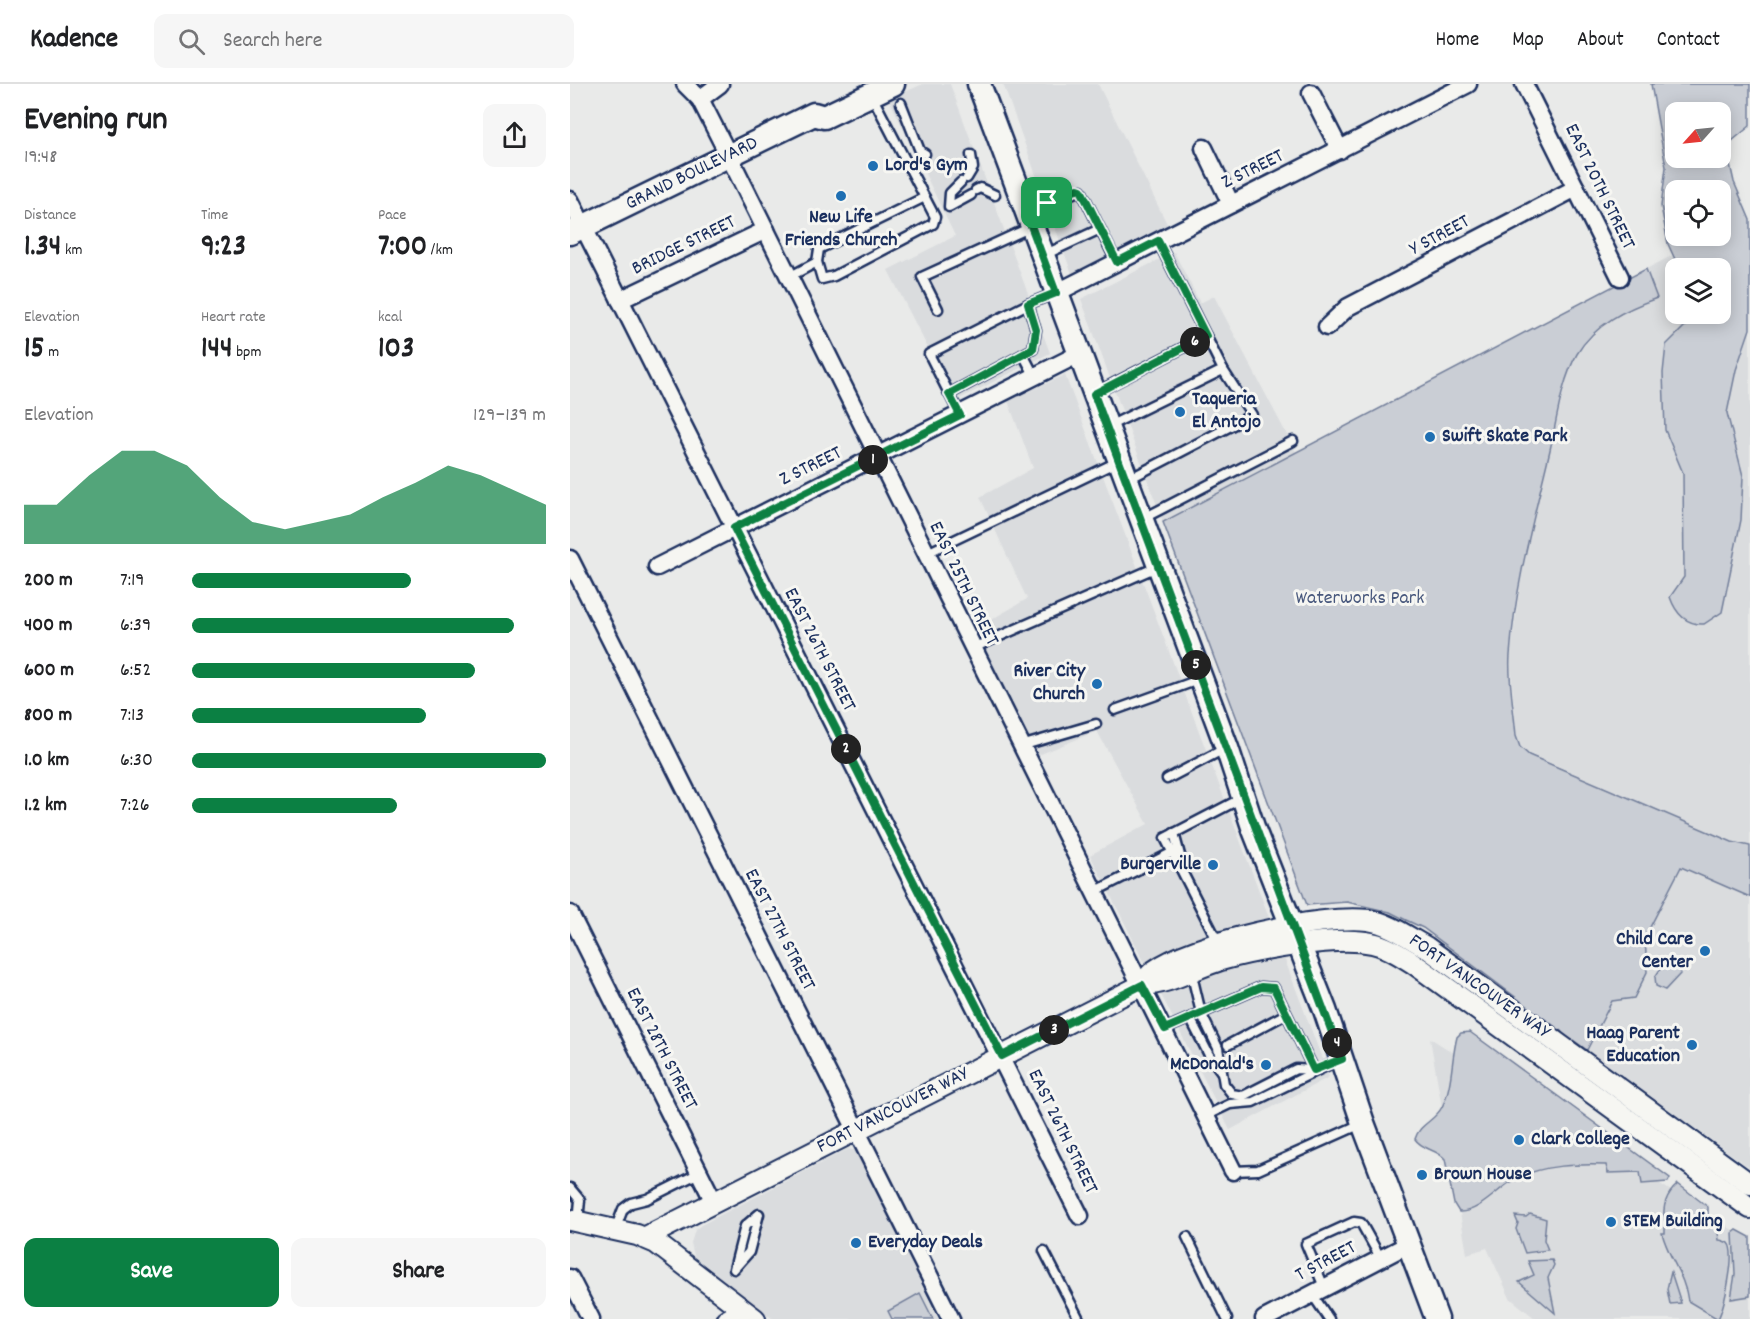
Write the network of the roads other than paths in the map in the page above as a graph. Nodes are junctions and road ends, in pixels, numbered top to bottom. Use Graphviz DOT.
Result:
graph roads {
  1 [pos="685,84"];
  2 [pos="720,84"];
  3 [pos="979,84"];
  4 [pos="1468,84"];
  5 [pos="1524,84"];
  6 [pos="865,89"];
  7 [pos="897,93"];
  8 [pos="1311,93"];
  9 [pos="700,99"];
  10 [pos="1204,148"];
  11 [pos="1340,150"];
  12 [pos="925,154"];
  13 [pos="971,155"];
  14 [pos="729,156"];
  15 [pos="966,178"];
  16 [pos="1576,188"];
  17 [pos="976,191"];
  18 [pos="995,195"];
  19 [pos="925,197"];
  20 [pos="570,200"];
  21 [pos="1231,204"];
  22 [pos="1029,220"];
  23 [pos="1100,229"];
  24 [pos="577,230"];
  25 [pos="766,230"];
  26 [pos="1158,241"];
  27 [pos="1043,256"];
  28 [pos="817,262"];
  29 [pos="1117,262"];
  30 [pos="789,277"];
  31 [pos="1620,277"];
  32 [pos="1056,293"];
  33 [pos="620,300"];
  34 [pos="1028,304"];
  35 [pos="938,309"];
  36 [pos="1327,327"];
  37 [pos="1206,336"];
  38 [pos="1079,354"];
  39 [pos="1024,356"];
  40 [pos="1223,370"];
  41 [pos="1035,377"];
  42 [pos="949,394"];
  43 [pos="1094,394"];
  44 [pos="960,415"];
  45 [pos="1107,427"];
  46 [pos="1293,441"];
  47 [pos="877,458"];
  48 [pos="1123,471"];
  49 [pos="1141,519"];
  50 [pos="734,528"];
  51 [pos="925,554"];
  52 [pos="570,559"];
  53 [pos="1159,566"];
  54 [pos="657,567"];
  55 [pos="972,648"];
  56 [pos="1201,678"];
  57 [pos="1115,710"];
  58 [pos="1096,724"];
  59 [pos="1020,746"];
  60 [pos="1227,748"];
  61 [pos="1167,779"];
  62 [pos="1244,797"];
  63 [pos="1174,833"];
  64 [pos="1173,852"];
  65 [pos="1094,892"];
  66 [pos="1203,911"];
  67 [pos="570,914"];
  68 [pos="1296,937"];
  69 [pos="1218,943"];
  70 [pos="1191,971"];
  71 [pos="1142,985"];
  72 [pos="1201,1013"];
  73 [pos="1286,1014"];
  74 [pos="1190,1018"];
  75 [pos="1165,1029"];
  76 [pos="1228,1045"];
  77 [pos="1002,1056"];
  78 [pos="1342,1059"];
  79 [pos="1314,1070"];
  80 [pos="1221,1071"];
  81 [pos="1207,1115"];
  82 [pos="1363,1123"];
  83 [pos="856,1130"];
  84 [pos="1233,1170"];
  85 [pos="699,1173"];
  86 [pos="1750,1184"];
  87 [pos="570,1188"];
  88 [pos="714,1202"];
  89 [pos="1750,1208"];
  90 [pos="759,1214"];
  91 [pos="1080,1216"];
  92 [pos="574,1221"];
  93 [pos="615,1230"];
  94 [pos="1187,1237"];
  95 [pos="644,1238"];
  96 [pos="1409,1244"];
  97 [pos="1044,1251"];
  98 [pos="1380,1257"];
  99 [pos="570,1278"];
  100 [pos="1318,1290"];
  101 [pos="749,1314"];
  102 [pos="591,1319"];
  103 [pos="725,1319"];
  104 [pos="951,1319"];
  105 [pos="1079,1319"];
  106 [pos="1227,1319"];
  107 [pos="1264,1319"];
  108 [pos="1329,1319"];
  109 [pos="1437,1319"];
  1 -- 9 [label="street, EAST 25TH STREET"];
  2 -- 9 [label="street"];
  3 -- 22 [label="main road"];
  4 -- 11 [label="street, Z STREET"];
  5 -- 16 [label="street, EAST 20TH STREET"];
  6 -- 7 [label="main road, GRAND BOULEVARD"];
  6 -- 14 [label="main road, GRAND BOULEVARD"];
  6 -- 19 [label="lane"];
  7 -- 12 [label="lane"];
  8 -- 11 [label="street"];
  9 -- 14 [label="street, EAST 25TH STREET"];
  10 -- 21 [label="street"];
  11 -- 21 [label="street, Z STREET"];
  13 -- 15 [label="lane"];
  14 -- 24 [label="main road, GRAND BOULEVARD"];
  14 -- 25 [label="street, EAST 25TH STREET"];
  15 -- 17 [label="lane"];
  15 -- 17 [label="lane"];
  16 -- 31 [label="street, EAST 20TH STREET"];
  16 -- 36 [label="street, Y STREET"];
  17 -- 18 [label="lane"];
  19 -- 28 [label="lane"];
  19 -- 28 [label="lane"];
  20 -- 24 [label="street, EAST 26TH STREET"];
  21 -- 26 [label="street, Z STREET"];
  22 -- 23 [label="lane"];
  22 -- 27 [label="main road"];
  22 -- 35 [label="lane"];
  23 -- 27 [label="lane"];
  23 -- 29 [label="lane"];
  24 -- 33 [label="street, EAST 26TH STREET"];
  25 -- 30 [label="street, EAST 25TH STREET"];
  25 -- 33 [label="street, BRIDGE STREET"];
  26 -- 29 [label="street, Z STREET"];
  26 -- 37 [label="lane"];
  27 -- 32 [label="main road"];
  28 -- 30 [label="lane"];
  29 -- 32 [label="street, Z STREET"];
  30 -- 47 [label="street, EAST 25TH STREET"];
  32 -- 34 [label="lane"];
  32 -- 38 [label="main road"];
  33 -- 50 [label="street, EAST 26TH STREET"];
  34 -- 39 [label="lane"];
  34 -- 42 [label="lane"];
  37 -- 40 [label="lane"];
  37 -- 43 [label="lane"];
  38 -- 41 [label="street, Z STREET"];
  38 -- 43 [label="main road"];
  39 -- 41 [label="lane"];
  39 -- 42 [label="lane"];
  40 -- 45 [label="lane"];
  40 -- 48 [label="lane"];
  41 -- 44 [label="street, Z STREET"];
  42 -- 44 [label="lane"];
  43 -- 45 [label="main road"];
  44 -- 47 [label="street, Z STREET"];
  45 -- 48 [label="main road"];
  46 -- 49 [label="lane"];
  47 -- 50 [label="street, Z STREET"];
  47 -- 51 [label="street, EAST 25TH STREET"];
  48 -- 49 [label="main road"];
  48 -- 51 [label="lane"];
  49 -- 53 [label="main road"];
  50 -- 54 [label="street, Z STREET"];
  50 -- 77 [label="street, EAST 26TH STREET"];
  51 -- 55 [label="street, EAST 25TH STREET"];
  52 -- 83 [label="street, EAST 27TH STREET"];
  53 -- 55 [label="lane"];
  53 -- 56 [label="main road"];
  55 -- 59 [label="street, EAST 25TH STREET"];
  56 -- 57 [label="lane"];
  56 -- 60 [label="main road"];
  58 -- 59 [label="lane"];
  59 -- 65 [label="street, EAST 25TH STREET"];
  60 -- 61 [label="lane"];
  60 -- 62 [label="main road"];
  62 -- 63 [label="lane"];
  62 -- 68 [label="main road"];
  63 -- 64 [label="lane"];
  63 -- 66 [label="lane"];
  64 -- 65 [label="lane"];
  64 -- 66 [label="lane"];
  65 -- 71 [label="street, EAST 25TH STREET"];
  66 -- 69 [label="lane"];
  67 -- 85 [label="street, EAST 28TH STREET"];
  68 -- 69 [label="street, FORT VANCOUVER WAY"];
  68 -- 70 [label="street, FORT VANCOUVER WAY"];
  68 -- 78 [label="main road"];
  68 -- 86 [label="street, FORT VANCOUVER WAY"];
  68 -- 89 [label="street, FORT VANCOUVER WAY"];
  69 -- 71 [label="street, FORT VANCOUVER WAY"];
  70 -- 71 [label="street, FORT VANCOUVER WAY"];
  70 -- 72 [label="lane"];
  71 -- 75 [label="street, EAST 25TH STREET"];
  71 -- 77 [label="street, FORT VANCOUVER WAY"];
  72 -- 73 [label="lane"];
  72 -- 74 [label="lane"];
  72 -- 80 [label="lane"];
  73 -- 76 [label="lane"];
  73 -- 79 [label="lane"];
  74 -- 75 [label="lane"];
  74 -- 80 [label="lane"];
  75 -- 81 [label="street, EAST 25TH STREET"];
  77 -- 83 [label="street, FORT VANCOUVER WAY"];
  77 -- 91 [label="street, EAST 26TH STREET"];
  78 -- 79 [label="lane"];
  78 -- 82 [label="main road"];
  79 -- 80 [label="lane"];
  79 -- 81 [label="lane"];
  81 -- 84 [label="street, EAST 25TH STREET"];
  82 -- 84 [label="lane"];
  82 -- 96 [label="main road"];
  83 -- 88 [label="street, FORT VANCOUVER WAY"];
  83 -- 104 [label="street, EAST 27TH STREET"];
  85 -- 88 [label="street, EAST 28TH STREET"];
  85 -- 93 [label="lane"];
  87 -- 92 [label="lane"];
  88 -- 95 [label="street, FORT VANCOUVER WAY"];
  90 -- 90 [label="lane"];
  92 -- 93 [label="street"];
  93 -- 95 [label="street"];
  94 -- 106 [label="lane"];
  95 -- 101 [label="street"];
  96 -- 98 [label="street, T STREET"];
  96 -- 109 [label="main road"];
  97 -- 105 [label="lane"];
  98 -- 100 [label="street, T STREET"];
  98 -- 100 [label="lane"];
  99 -- 102 [label="street"];
  100 -- 107 [label="street, T STREET"];
  100 -- 108 [label="lane"];
  101 -- 103 [label="street"];
}
